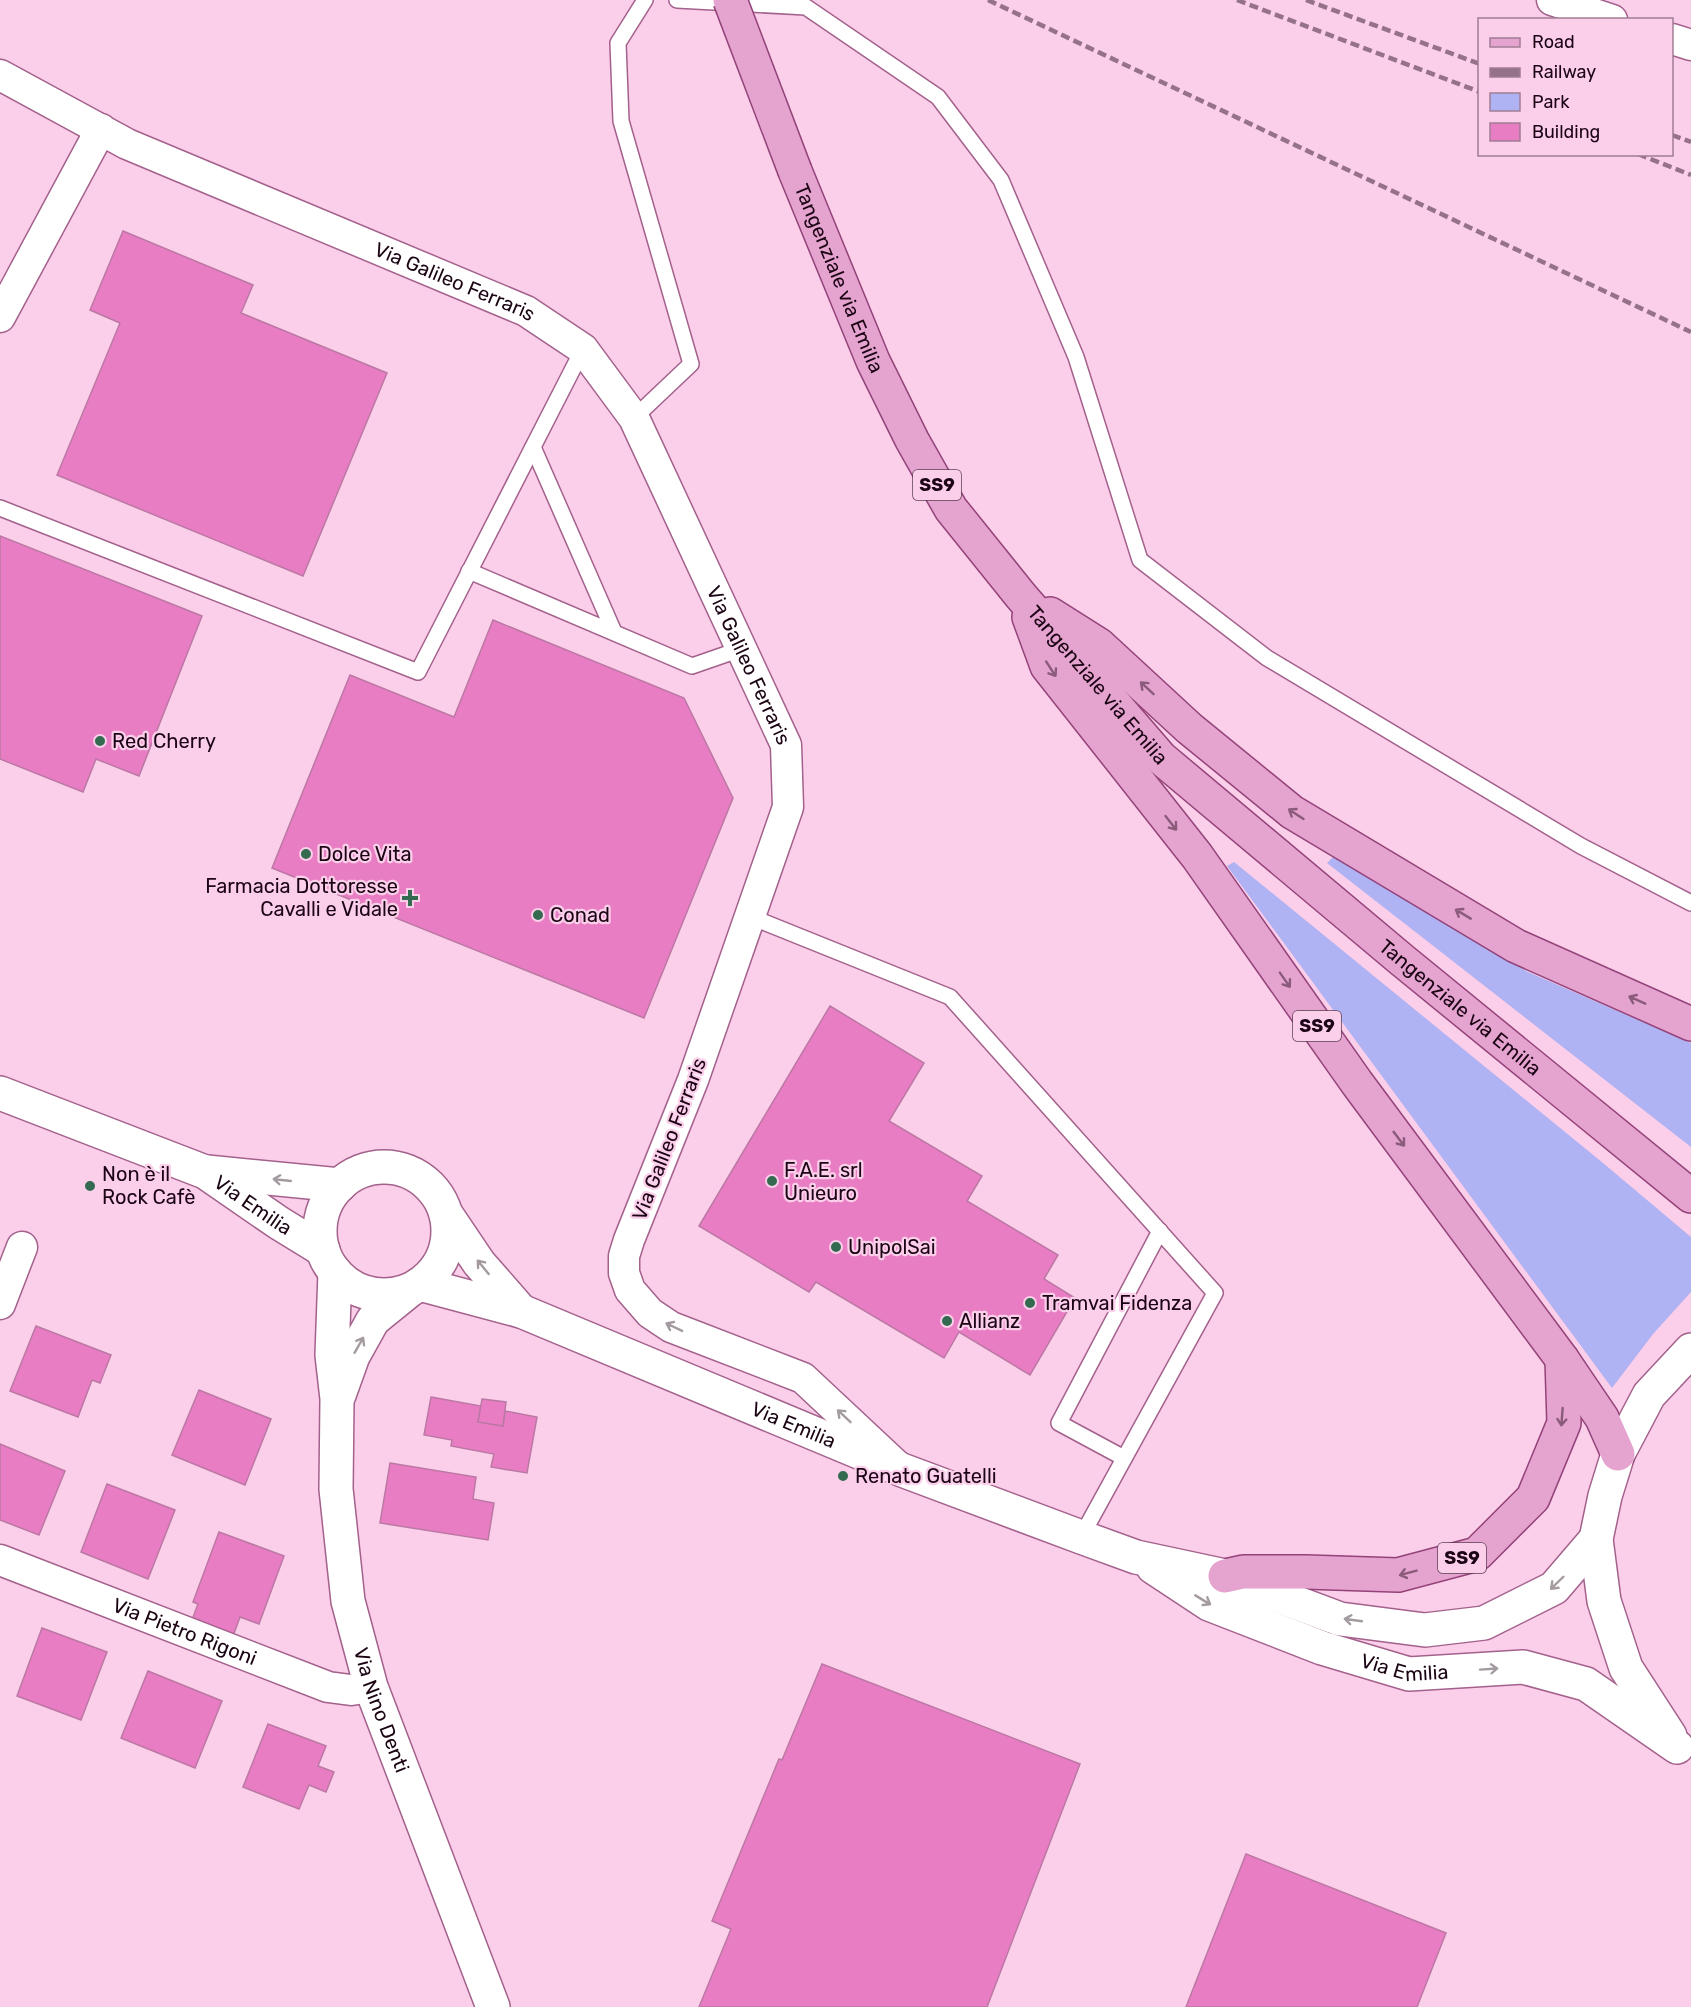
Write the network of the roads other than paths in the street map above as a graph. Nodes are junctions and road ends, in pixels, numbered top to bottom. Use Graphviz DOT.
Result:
graph roads {
  1 [pos="645,0"];
  2 [pos="677,0"];
  3 [pos="730,0"];
  4 [pos="1552,0"];
  5 [pos="1606,18"];
  6 [pos="1673,40"];
  7 [pos="1691,45"];
  8 [pos="0,75"];
  9 [pos="101,129"];
  10 [pos="0,317"];
  11 [pos="583,349"];
  12 [pos="634,418"];
  13 [pos="532,447"];
  14 [pos="0,508"];
  15 [pos="470,571"];
  16 [pos="1021,596"];
  17 [pos="614,632"];
  18 [pos="741,649"];
  19 [pos="1691,903"];
  20 [pos="751,917"];
  21 [pos="1691,1024"];
  22 [pos="0,1093"];
  23 [pos="205,1172"];
  24 [pos="340,1185"];
  25 [pos="1691,1196"];
  26 [pos="446,1214"];
  27 [pos="1160,1231"];
  28 [pos="22,1247"];
  29 [pos="329,1261"];
  30 [pos="415,1287"];
  31 [pos="0,1304"];
  32 [pos="521,1311"];
  33 [pos="1691,1350"];
  34 [pos="1562,1359"];
  35 [pos="338,1399"];
  36 [pos="1618,1454"];
  37 [pos="1124,1458"];
  38 [pos="902,1470"];
  39 [pos="1081,1537"];
  40 [pos="1596,1539"];
  41 [pos="1136,1557"];
  42 [pos="0,1560"];
  43 [pos="1225,1576"];
  44 [pos="371,1687"];
  45 [pos="1684,1756"];
  46 [pos="493,2007"];
  1 -- 12 [label="lane"];
  2 -- 19 [label="lane"];
  3 -- 16 [label="main road, Tangenziale via Emilia / SS9, bridge"];
  4 -- 5 [label="street"];
  6 -- 7 [label="street"];
  8 -- 9 [label="street, Via Galileo Ferraris"];
  9 -- 10 [label="street"];
  9 -- 11 [label="street, Via Galileo Ferraris"];
  11 -- 12 [label="street, Via Galileo Ferraris"];
  11 -- 13 [label="lane"];
  12 -- 18 [label="street, Via Galileo Ferraris"];
  13 -- 15 [label="lane"];
  13 -- 17 [label="lane"];
  14 -- 15 [label="lane"];
  15 -- 17 [label="lane"];
  21 -- 16 [label="main road, SS9, one-way"];
  16 -- 25 [label="main road, Tangenziale via Emilia / SS9"];
  16 -- 34 [label="main road, SS9, one-way"];
  17 -- 18 [label="lane"];
  18 -- 20 [label="street, Via Galileo Ferraris"];
  20 -- 27 [label="lane"];
  38 -- 20 [label="street, Via Galileo Ferraris, one-way"];
  22 -- 23 [label="main road, SS9"];
  24 -- 23 [label="main road, Via Emilia / SS9, one-way"];
  23 -- 29 [label="main road, Via Emilia / SS9"];
  24 -- 26 [label="main road, SS9"];
  24 -- 29 [label="main road, SS9"];
  26 -- 30 [label="main road, SS9"];
  32 -- 26 [label="main road, Via Emilia / SS9, one-way"];
  27 -- 37 [label="lane"];
  27 -- 37 [label="lane"];
  28 -- 31 [label="street"];
  29 -- 30 [label="main road, SS9"];
  29 -- 35 [label="main road, Via Nino Denti"];
  30 -- 32 [label="main road, Via Emilia / SS9"];
  35 -- 30 [label="main road, Via Nino Denti, one-way"];
  32 -- 38 [label="main road, Via Emilia / SS9"];
  33 -- 36 [label="main road, Via Emilia / SS9"];
  34 -- 36 [label="main road, SS9"];
  34 -- 43 [label="main road, SS9, one-way"];
  35 -- 44 [label="main road, Via Nino Denti"];
  36 -- 40 [label="main road, Via Emilia / SS9"];
  37 -- 39 [label="lane"];
  38 -- 39 [label="main road, Via Emilia / SS9"];
  39 -- 41 [label="main road, Via Emilia / SS9"];
  40 -- 43 [label="main road, Via Emilia / SS9, one-way"];
  40 -- 45 [label="main road, Via Emilia / SS9"];
  41 -- 43 [label="main road, Via Emilia / SS9"];
  41 -- 45 [label="main road, Via Emilia / SS9, one-way"];
  42 -- 44 [label="street, Via Pietro Rigoni"];
  44 -- 46 [label="main road, Via Nino Denti"];
}
